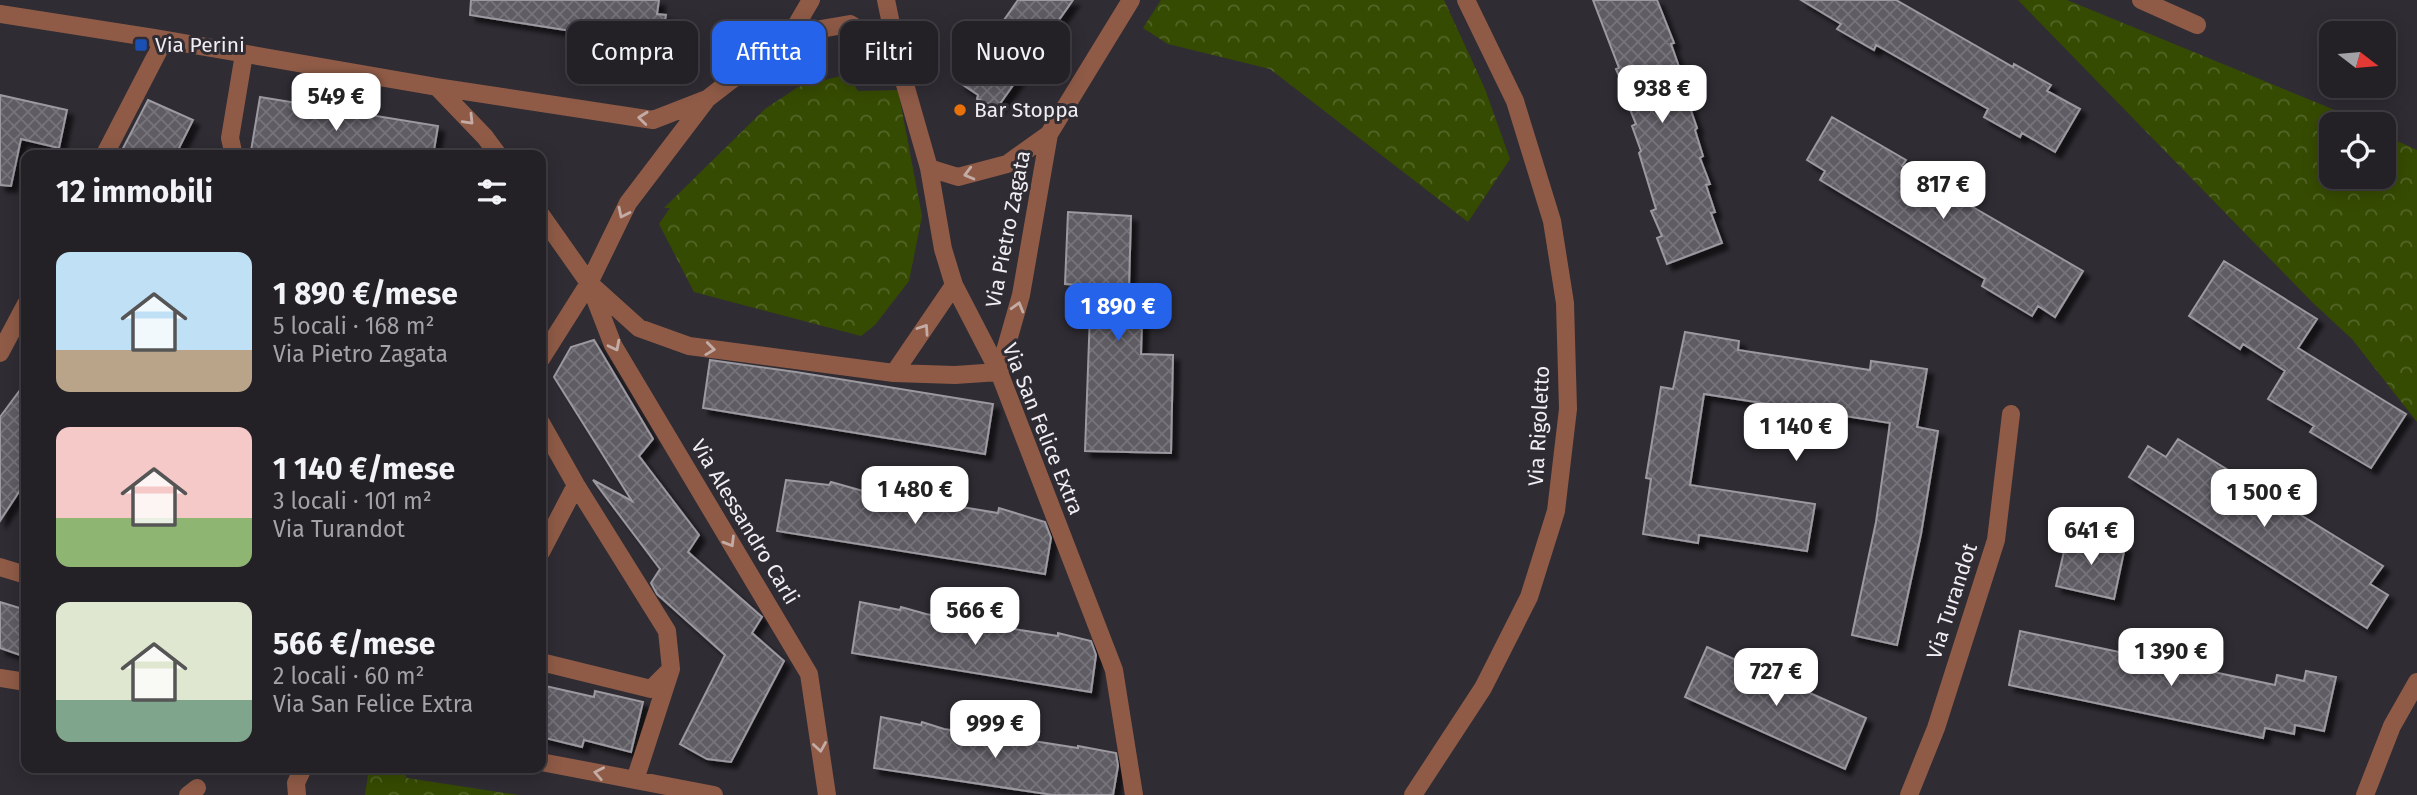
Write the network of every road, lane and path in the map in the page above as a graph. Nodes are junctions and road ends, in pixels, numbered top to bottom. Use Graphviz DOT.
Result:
graph roads {
  1 [pos="811,0"];
  2 [pos="886,0"];
  3 [pos="1131,0"];
  4 [pos="1466,0"];
  5 [pos="2141,0"];
  6 [pos="0,14"];
  7 [pos="799,21"];
  8 [pos="890,21"];
  9 [pos="2197,24"];
  10 [pos="164,40"];
  11 [pos="244,54"];
  12 [pos="726,84"];
  13 [pos="905,84"];
  14 [pos="437,87"];
  15 [pos="707,99"];
  16 [pos="1049,134"];
  17 [pos="107,150"];
  18 [pos="233,150"];
  19 [pos="495,150"];
  20 [pos="929,169"];
  21 [pos="546,222"];
  22 [pos="589,283"];
  23 [pos="954,285"];
  24 [pos="21,315"];
  25 [pos="546,351"];
  26 [pos="0,353"];
  27 [pos="999,372"];
  28 [pos="894,373"];
  29 [pos="2011,414"];
  30 [pos="546,432"];
  31 [pos="576,485"];
  32 [pos="546,542"];
  33 [pos="0,567"];
  34 [pos="21,573"];
  35 [pos="546,663"];
  36 [pos="671,669"];
  37 [pos="0,678"];
  38 [pos="21,681"];
  39 [pos="2417,682"];
  40 [pos="546,763"];
  41 [pos="301,773"];
  42 [pos="635,780"];
  43 [pos="297,795"];
  44 [pos="714,795"];
  45 [pos="827,795"];
  46 [pos="1135,795"];
  47 [pos="1413,795"];
  48 [pos="1909,795"];
  49 [pos="2365,795"];
  1 -- 7 [label="street"];
  2 -- 8 [label="street, Via San Felice Extra"];
  3 -- 16 [label="street, Via Pietro Zagata"];
  4 -- 47 [label="street, Via Rigoletto"];
  5 -- 9 [label="street"];
  6 -- 10 [label="street"];
  10 -- 11 [label="street"];
  10 -- 17 [label="street"];
  11 -- 14 [label="street"];
  11 -- 18 [label="street"];
  12 -- 15 [label="street"];
  13 -- 20 [label="street, Via San Felice Extra"];
  15 -- 14 [label="street, one-way"];
  14 -- 19 [label="street, one-way"];
  15 -- 22 [label="street, one-way"];
  16 -- 20 [label="street, Via Pietro Zagata, one-way"];
  27 -- 16 [label="street, Via Pietro Zagata, one-way"];
  20 -- 23 [label="street, Via San Felice Extra"];
  21 -- 22 [label="street"];
  22 -- 25 [label="street"];
  22 -- 28 [label="street, one-way"];
  22 -- 45 [label="street, Via Alessandro Carli, one-way"];
  23 -- 27 [label="street, Via San Felice Extra"];
  28 -- 23 [label="street, one-way"];
  24 -- 26 [label="street"];
  27 -- 28 [label="street"];
  27 -- 46 [label="street, Via San Felice Extra"];
  29 -- 48 [label="street, Via Turandot"];
  30 -- 31 [label="street"];
  31 -- 32 [label="street"];
  31 -- 36 [label="street"];
  33 -- 34 [label="street"];
  35 -- 36 [label="street"];
  36 -- 42 [label="street"];
  37 -- 38 [label="street"];
  39 -- 49 [label="street"];
  42 -- 40 [label="street, one-way"];
  41 -- 43 [label="street"];
  42 -- 44 [label="street"];
}
